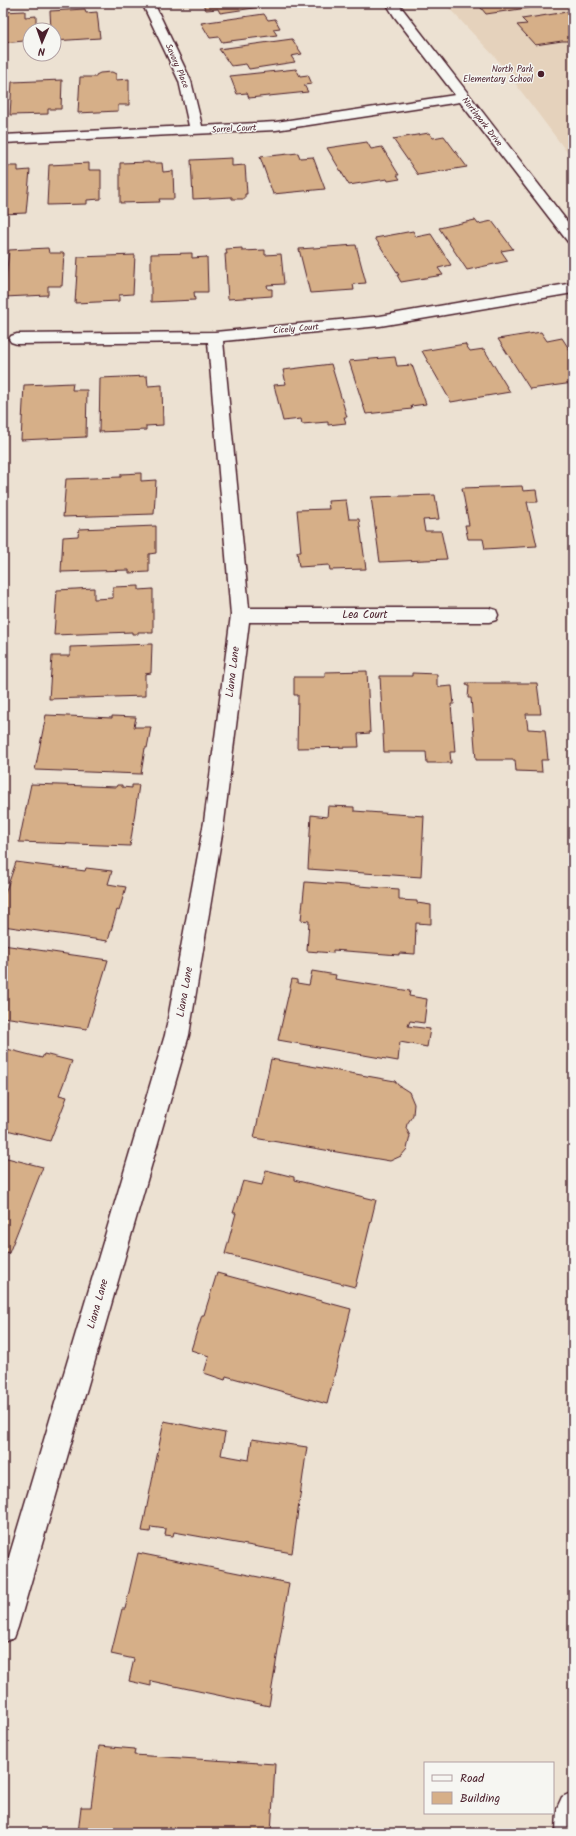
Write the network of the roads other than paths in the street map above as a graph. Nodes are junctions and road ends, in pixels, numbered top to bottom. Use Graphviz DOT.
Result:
graph roads {
  1 [pos="148,3"];
  2 [pos="392,3"];
  3 [pos="463,98"];
  4 [pos="197,131"];
  5 [pos="3,139"];
  6 [pos="573,239"];
  7 [pos="573,288"];
  8 [pos="215,337"];
  9 [pos="17,339"];
  10 [pos="240,615"];
  11 [pos="489,615"];
  12 [pos="3,1627"];
  13 [pos="573,1808"];
  14 [pos="572,1833"];
  1 -- 4 [label="street, Savory Place"];
  2 -- 3 [label="street, Northpark Drive"];
  3 -- 4 [label="street, Sorrel Court"];
  3 -- 6 [label="street, Northpark Drive"];
  4 -- 5 [label="street, Sorrel Court"];
  7 -- 8 [label="street, Cicely Court"];
  8 -- 9 [label="street, Cicely Court"];
  8 -- 10 [label="street, Liana Lane"];
  10 -- 11 [label="street, Lea Court"];
  10 -- 12 [label="street, Liana Lane"];
  13 -- 14 [label="street"];
}
